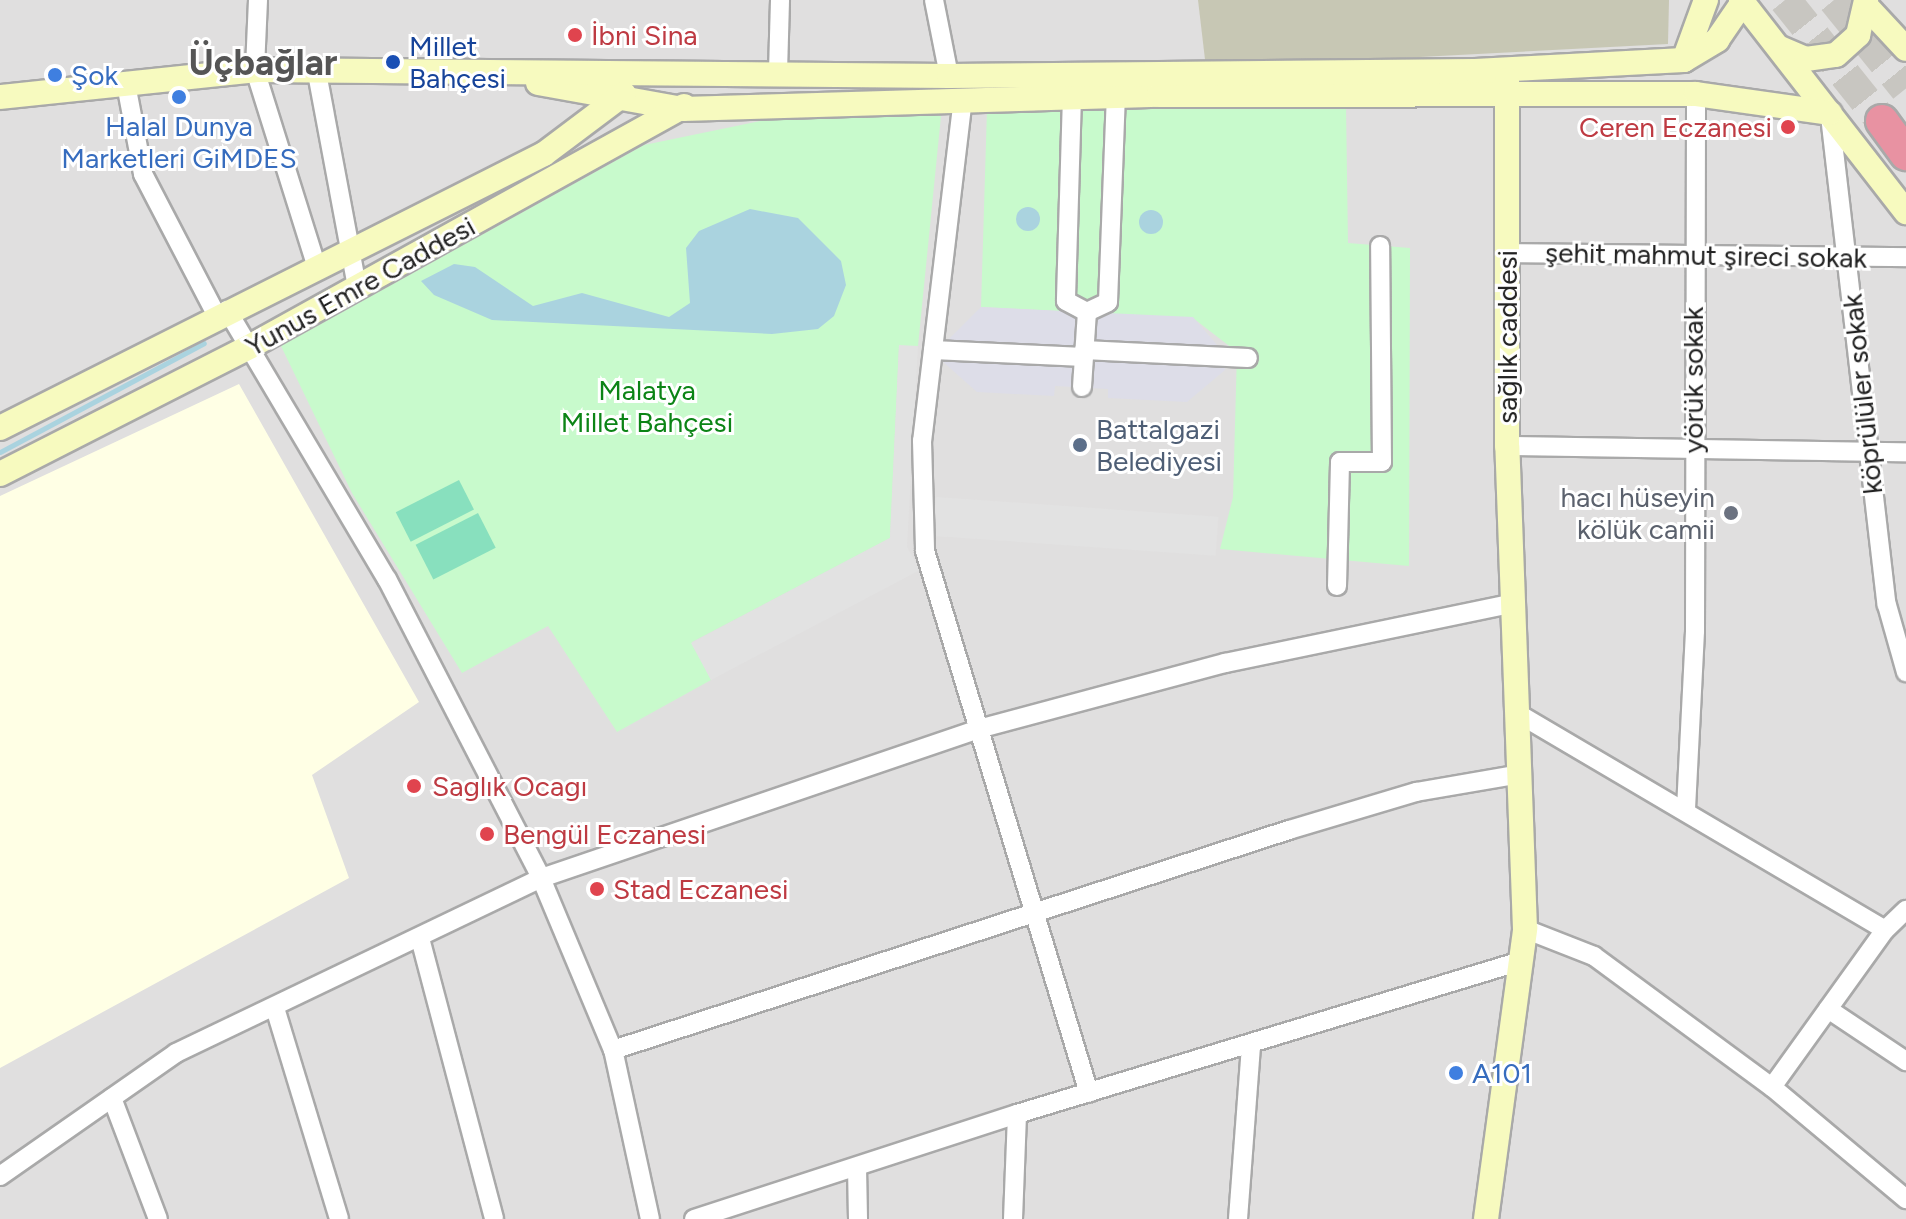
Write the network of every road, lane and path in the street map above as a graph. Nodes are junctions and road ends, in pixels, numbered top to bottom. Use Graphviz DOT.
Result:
graph roads {
  1 [pos="258,0"];
  2 [pos="780,0"];
  3 [pos="934,0"];
  4 [pos="1706,0"];
  5 [pos="1748,1"];
  6 [pos="1867,3"];
  7 [pos="1771,39"];
  8 [pos="1906,49"];
  9 [pos="1684,60"];
  10 [pos="255,70"];
  11 [pos="1506,70"];
  12 [pos="778,72"];
  13 [pos="317,73"];
  14 [pos="640,73"];
  15 [pos="696,73"];
  16 [pos="505,75"];
  17 [pos="949,76"];
  18 [pos="126,84"];
  19 [pos="1696,94"];
  20 [pos="1507,95"];
  21 [pos="1072,96"];
  22 [pos="1116,96"];
  23 [pos="0,97"];
  24 [pos="963,98"];
  25 [pos="619,101"];
  26 [pos="683,109"];
  27 [pos="1830,113"];
  28 [pos="1882,121"];
  29 [pos="1906,154"];
  30 [pos="1906,212"];
  31 [pos="1380,246"];
  32 [pos="350,250"];
  33 [pos="1507,253"];
  34 [pos="1693,255"];
  35 [pos="1846,257"];
  36 [pos="1906,257"];
  37 [pos="316,265"];
  38 [pos="357,287"];
  39 [pos="1087,312"];
  40 [pos="222,313"];
  41 [pos="251,346"];
  42 [pos="933,350"];
  43 [pos="1084,353"];
  44 [pos="1248,358"];
  45 [pos="1082,387"];
  46 [pos="0,428"];
  47 [pos="1507,446"];
  48 [pos="1693,452"];
  49 [pos="1906,452"];
  50 [pos="1868,453"];
  51 [pos="0,474"];
  52 [pos="1337,586"];
  53 [pos="1515,603"];
  54 [pos="1906,672"];
  55 [pos="1517,713"];
  56 [pos="982,728"];
  57 [pos="1521,774"];
  58 [pos="1686,809"];
  59 [pos="541,878"];
  60 [pos="1906,910"];
  61 [pos="1037,915"];
  62 [pos="1525,929"];
  63 [pos="1885,930"];
  64 [pos="421,942"];
  65 [pos="1521,961"];
  66 [pos="275,1008"];
  67 [pos="1828,1009"];
  68 [pos="1251,1045"];
  69 [pos="613,1050"];
  70 [pos="1906,1061"];
  71 [pos="1772,1087"];
  72 [pos="1089,1093"];
  73 [pos="112,1098"];
  74 [pos="1017,1114"];
  75 [pos="857,1167"];
  76 [pos="0,1176"];
  77 [pos="1906,1199"];
  78 [pos="158,1219"];
  79 [pos="339,1219"];
  80 [pos="494,1219"];
  81 [pos="650,1219"];
  82 [pos="694,1219"];
  83 [pos="858,1219"];
  84 [pos="1013,1219"];
  85 [pos="1238,1219"];
  86 [pos="1486,1219"];
  1 -- 10 [label="street"];
  2 -- 12 [label="street"];
  3 -- 17 [label="street"];
  4 -- 9 [label="main road"];
  5 -- 7 [label="main road"];
  5 -- 9 [label="main road"];
  6 -- 7 [label="main road"];
  6 -- 8 [label="main road"];
  7 -- 27 [label="main road"];
  9 -- 11 [label="main road"];
  10 -- 13 [label="main road"];
  10 -- 18 [label="main road"];
  10 -- 37 [label="street"];
  11 -- 17 [label="main road"];
  11 -- 20 [label="main road, sağlık caddesi"];
  12 -- 15 [label="main road"];
  12 -- 17 [label="main road"];
  13 -- 16 [label="main road"];
  13 -- 32 [label="street"];
  14 -- 15 [label="main road"];
  14 -- 16 [label="main road"];
  14 -- 25 [label="main road, Yunus Emre Caddesi"];
  15 -- 26 [label="main road"];
  16 -- 25 [label="main road"];
  18 -- 23 [label="main road"];
  18 -- 40 [label="street"];
  19 -- 20 [label="main road"];
  19 -- 27 [label="main road"];
  19 -- 34 [label="street, yörük sokak"];
  20 -- 22 [label="main road"];
  20 -- 33 [label="main road, sağlık caddesi"];
  21 -- 22 [label="main road"];
  21 -- 24 [label="main road"];
  21 -- 39 [label="street"];
  22 -- 39 [label="street"];
  24 -- 26 [label="main road"];
  24 -- 42 [label="street"];
  25 -- 26 [label="main road"];
  25 -- 32 [label="main road, Yunus Emre Caddesi"];
  26 -- 38 [label="main road, Yunus Emre Caddesi"];
  27 -- 30 [label="main road"];
  27 -- 35 [label="street, köprülüler sokak"];
  28 -- 29 [label="highway"];
  31 -- 52 [label="street"];
  32 -- 37 [label="main road, Yunus Emre Caddesi"];
  32 -- 38 [label="street"];
  33 -- 34 [label="street, şehit mahmut şireci sokak"];
  33 -- 47 [label="main road, sağlık caddesi"];
  34 -- 35 [label="street, şehit mahmut şireci sokak"];
  34 -- 48 [label="street, yörük sokak"];
  35 -- 36 [label="street, şehit mahmut şireci sokak"];
  35 -- 50 [label="street, köprülüler sokak"];
  37 -- 40 [label="main road, Yunus Emre Caddesi"];
  38 -- 41 [label="main road, Yunus Emre Caddesi"];
  39 -- 43 [label="street"];
  40 -- 41 [label="street"];
  40 -- 46 [label="main road, Yunus Emre Caddesi"];
  41 -- 51 [label="main road, Yunus Emre Caddesi"];
  41 -- 59 [label="street"];
  42 -- 43 [label="street"];
  42 -- 56 [label="street"];
  43 -- 44 [label="street"];
  43 -- 45 [label="street"];
  47 -- 48 [label="street"];
  47 -- 53 [label="main road, sağlık caddesi"];
  48 -- 50 [label="street"];
  48 -- 58 [label="street, yörük sokak"];
  49 -- 50 [label="street"];
  50 -- 54 [label="street, köprülüler sokak"];
  53 -- 55 [label="main road, sağlık caddesi"];
  53 -- 56 [label="street"];
  55 -- 57 [label="main road, sağlık caddesi"];
  55 -- 58 [label="street"];
  56 -- 59 [label="street"];
  56 -- 61 [label="street"];
  57 -- 61 [label="street"];
  57 -- 62 [label="main road, sağlık caddesi"];
  58 -- 63 [label="street"];
  59 -- 64 [label="street"];
  59 -- 69 [label="street"];
  60 -- 63 [label="street"];
  61 -- 69 [label="street"];
  61 -- 72 [label="street"];
  62 -- 65 [label="main road, sağlık caddesi"];
  62 -- 71 [label="street"];
  63 -- 67 [label="street"];
  64 -- 66 [label="street"];
  64 -- 80 [label="street"];
  65 -- 68 [label="street"];
  65 -- 86 [label="main road, sağlık caddesi"];
  66 -- 73 [label="street"];
  66 -- 79 [label="street"];
  67 -- 70 [label="street"];
  67 -- 71 [label="street"];
  68 -- 72 [label="street"];
  68 -- 85 [label="street"];
  69 -- 81 [label="street"];
  71 -- 77 [label="street"];
  72 -- 74 [label="street"];
  73 -- 76 [label="street"];
  73 -- 78 [label="street"];
  74 -- 75 [label="street"];
  74 -- 84 [label="street"];
  75 -- 82 [label="street"];
  75 -- 83 [label="street"];
}
